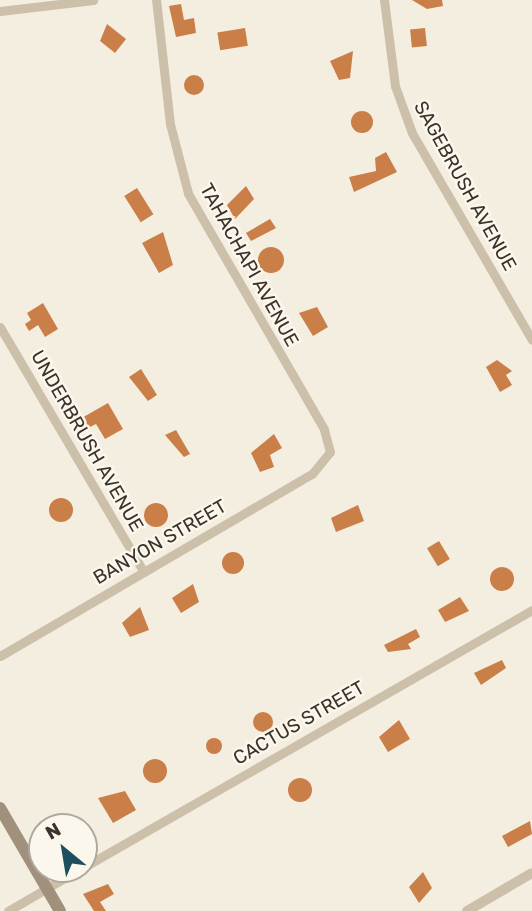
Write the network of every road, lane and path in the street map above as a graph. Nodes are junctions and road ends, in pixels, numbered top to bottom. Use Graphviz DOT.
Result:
graph roads {
  1 [pos="93,0"];
  2 [pos="156,0"];
  3 [pos="384,0"];
  4 [pos="0,11"];
  5 [pos="0,327"];
  6 [pos="532,340"];
  7 [pos="330,453"];
  8 [pos="144,572"];
  9 [pos="532,610"];
  10 [pos="0,656"];
  11 [pos="0,808"];
  12 [pos="98,859"];
  13 [pos="532,873"];
  14 [pos="55,883"];
  15 [pos="46,888"];
  16 [pos="8,911"];
  17 [pos="60,911"];
  18 [pos="467,911"];
  1 -- 4 [label="street"];
  2 -- 7 [label="street, TAHACHAPI AVENUE"];
  3 -- 6 [label="street, SAGEBRUSH AVENUE"];
  5 -- 8 [label="street, UNDERBRUSH AVENUE"];
  7 -- 8 [label="street, BANYON STREET"];
  8 -- 10 [label="street, BANYON STREET"];
  9 -- 12 [label="street, CACTUS STREET"];
  11 -- 15 [label="main road"];
  13 -- 18 [label="street"];
  14 -- 15 [label="street, CACTUS STREET"];
  15 -- 16 [label="street, CACTUS STREET"];
  15 -- 17 [label="main road"];
}
